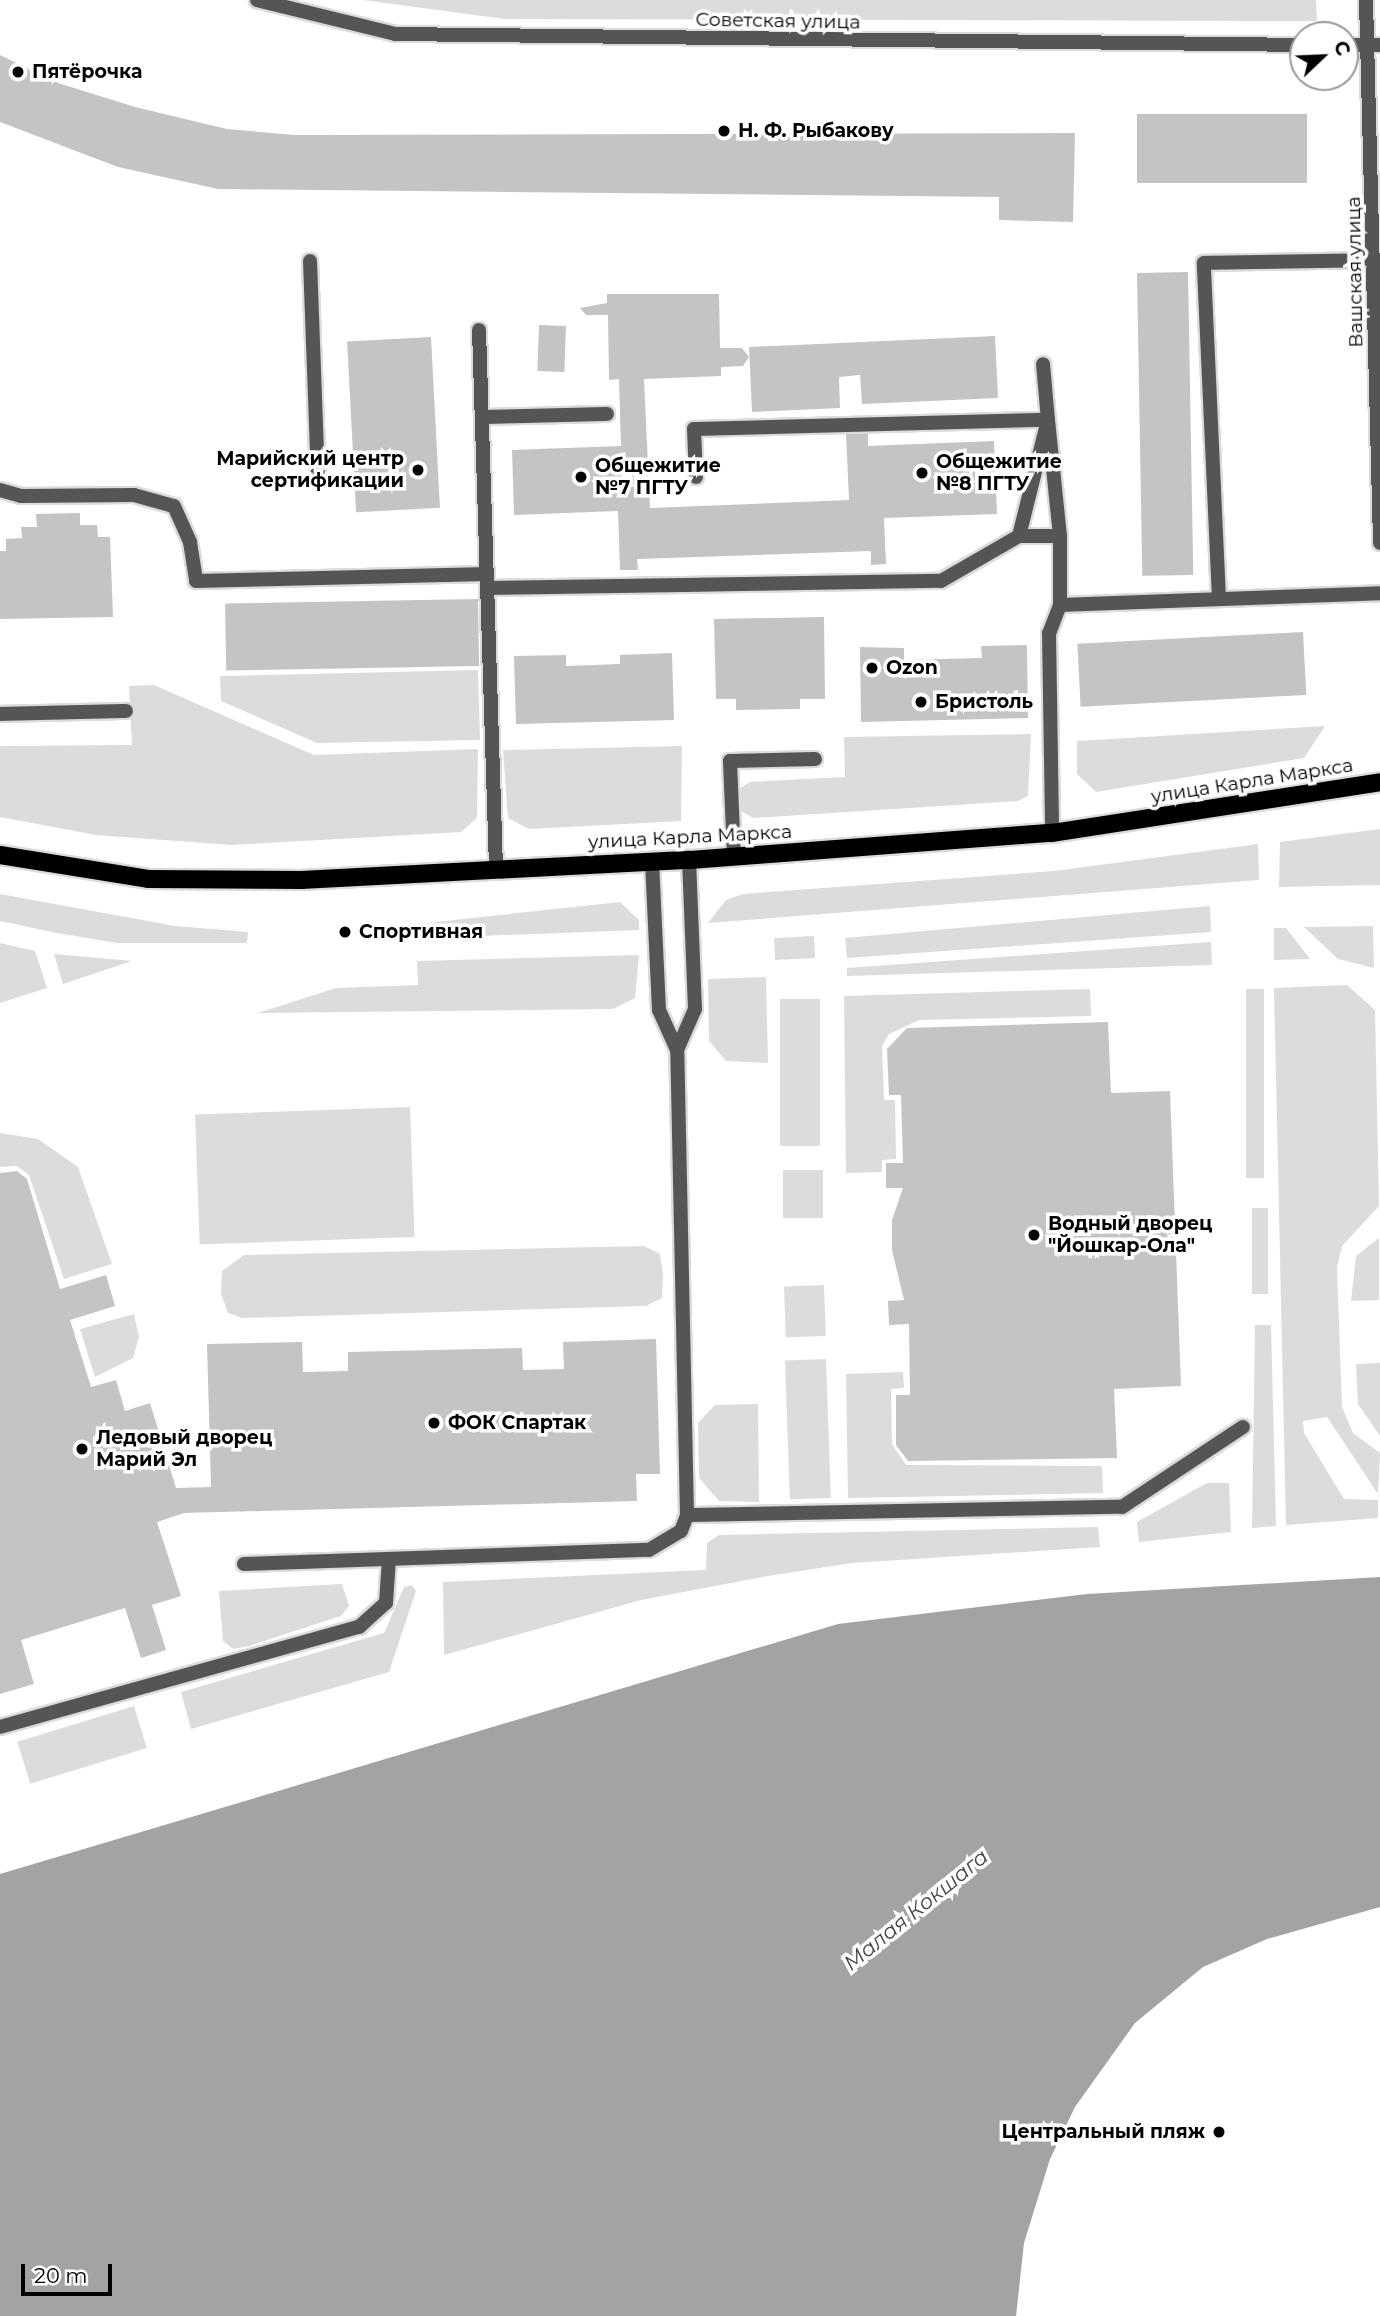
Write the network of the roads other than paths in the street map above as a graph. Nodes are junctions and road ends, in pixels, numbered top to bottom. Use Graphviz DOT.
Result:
graph roads {
  1 [pos="257,0"];
  2 [pos="1366,0"];
  3 [pos="1289,45"];
  4 [pos="1375,45"];
  5 [pos="1377,209"];
  6 [pos="1374,260"];
  7 [pos="310,261"];
  8 [pos="1378,291"];
  9 [pos="479,330"];
  10 [pos="1043,364"];
  11 [pos="607,414"];
  12 [pos="482,417"];
  13 [pos="1048,421"];
  14 [pos="318,476"];
  15 [pos="696,477"];
  16 [pos="0,489"];
  17 [pos="1019,536"];
  18 [pos="1060,536"];
  19 [pos="1380,543"];
  20 [pos="487,581"];
  21 [pos="1380,593"];
  22 [pos="1219,599"];
  23 [pos="1060,605"];
  24 [pos="126,710"];
  25 [pos="0,714"];
  26 [pos="815,759"];
  27 [pos="1380,782"];
  28 [pos="1052,833"];
  29 [pos="0,855"];
  30 [pos="734,857"];
  31 [pos="689,860"];
  32 [pos="652,862"];
  33 [pos="496,867"];
  34 [pos="677,1050"];
  35 [pos="1243,1427"];
  36 [pos="687,1515"];
  37 [pos="389,1559"];
  38 [pos="244,1564"];
  39 [pos="0,1727"];
  1 -- 3 [label="street, Советская улица"];
  2 -- 4 [label="street, Вашская улица"];
  4 -- 5 [label="street, Вашская улица"];
  5 -- 6 [label="street, Вашская улица"];
  6 -- 8 [label="street, Вашская улица"];
  6 -- 22 [label="street"];
  7 -- 14 [label="street"];
  8 -- 19 [label="street, Вашская улица"];
  9 -- 12 [label="street"];
  10 -- 13 [label="street"];
  11 -- 12 [label="street"];
  12 -- 20 [label="street"];
  13 -- 15 [label="street"];
  13 -- 17 [label="street"];
  13 -- 18 [label="street"];
  16 -- 20 [label="street"];
  17 -- 18 [label="street"];
  17 -- 20 [label="street"];
  18 -- 23 [label="street"];
  20 -- 33 [label="street"];
  21 -- 22 [label="street"];
  22 -- 23 [label="street"];
  23 -- 28 [label="street"];
  24 -- 25 [label="street"];
  26 -- 30 [label="street"];
  27 -- 28 [label="main road, улица Карла Маркса"];
  28 -- 30 [label="main road, улица Карла Маркса"];
  29 -- 33 [label="main road, улица Карла Маркса"];
  30 -- 31 [label="main road, улица Карла Маркса"];
  31 -- 32 [label="main road, улица Карла Маркса"];
  31 -- 34 [label="street"];
  32 -- 33 [label="main road, улица Карла Маркса"];
  32 -- 34 [label="street"];
  34 -- 36 [label="street"];
  35 -- 36 [label="street"];
  36 -- 37 [label="street"];
  37 -- 38 [label="street"];
  37 -- 39 [label="street"];
}
